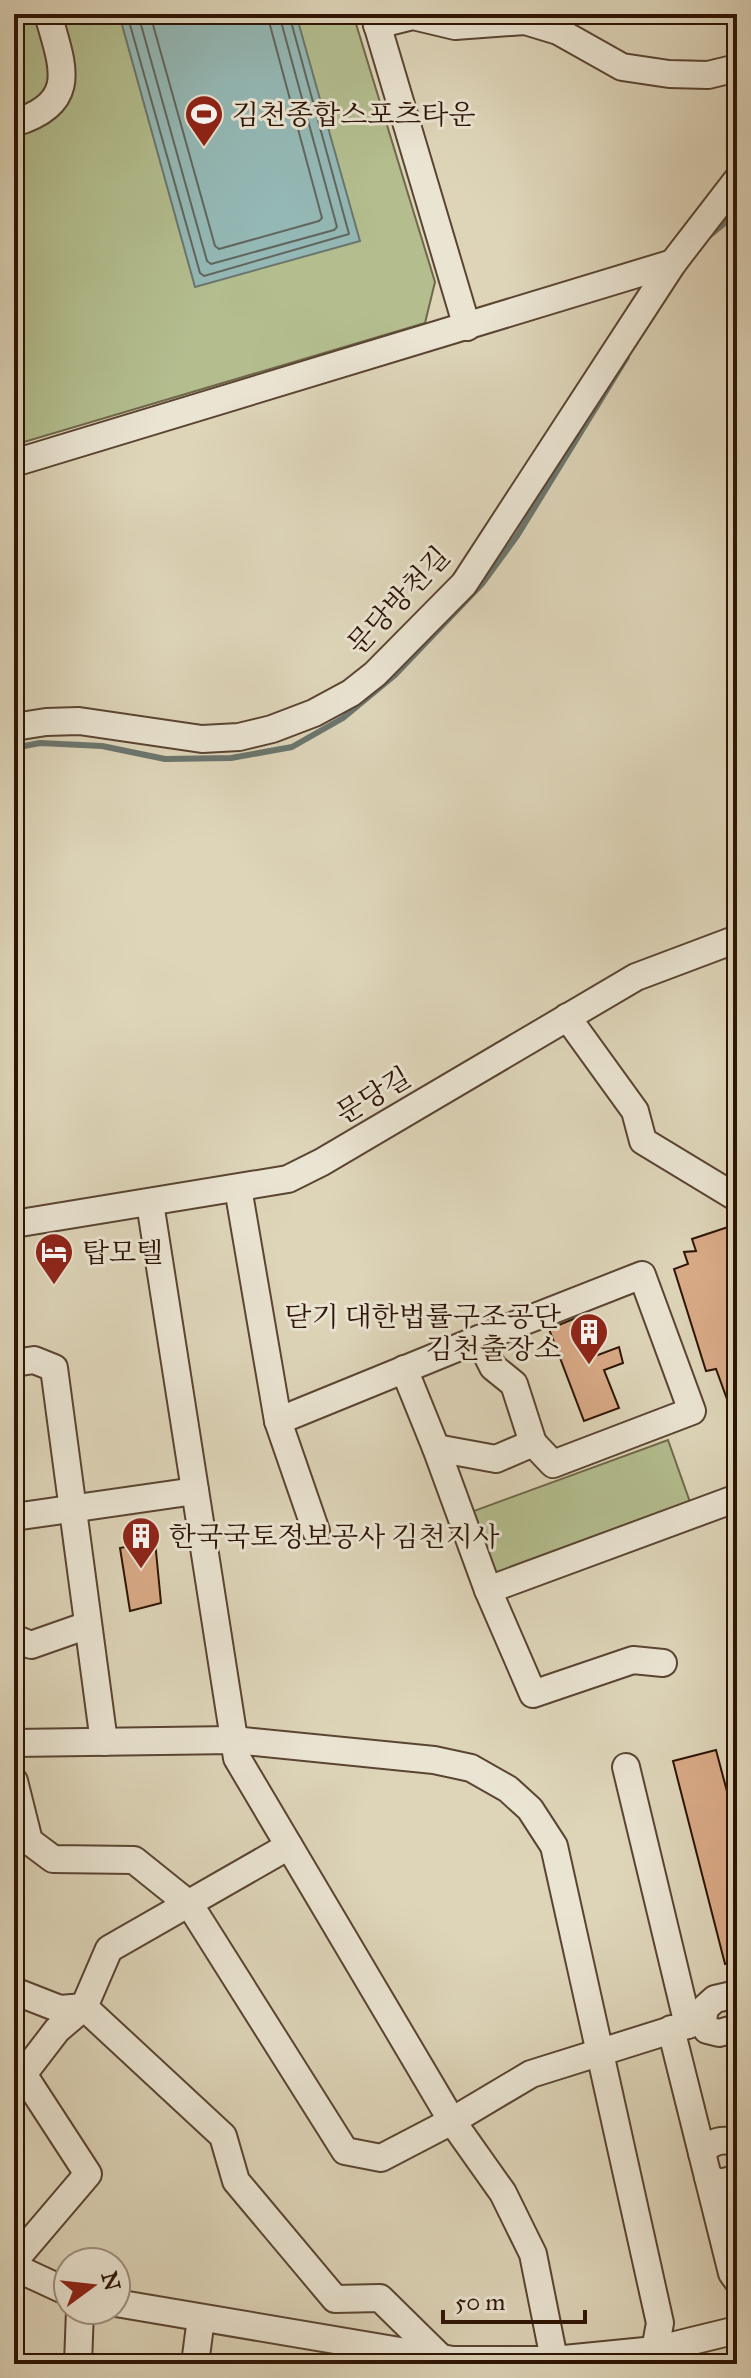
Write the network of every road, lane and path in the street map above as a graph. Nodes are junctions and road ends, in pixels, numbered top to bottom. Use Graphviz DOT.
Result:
graph roads {
  1 [pos="48,14"];
  2 [pos="376,20"];
  3 [pos="737,68"];
  4 [pos="14,123"];
  5 [pos="737,180"];
  6 [pos="673,263"];
  7 [pos="467,327"];
  8 [pos="14,463"];
  9 [pos="14,727"];
  10 [pos="737,939"];
  11 [pos="567,1017"];
  12 [pos="238,1188"];
  13 [pos="737,1198"];
  14 [pos="150,1203"];
  15 [pos="14,1224"];
  16 [pos="479,1339"];
  17 [pos="14,1363"];
  18 [pos="404,1369"];
  19 [pos="278,1421"];
  20 [pos="533,1443"];
  21 [pos="436,1448"];
  22 [pos="195,1491"];
  23 [pos="737,1498"];
  24 [pos="73,1508"];
  25 [pos="14,1517"];
  26 [pos="316,1531"];
  27 [pos="488,1590"];
  28 [pos="88,1625"];
  29 [pos="14,1638"];
  30 [pos="663,1663"];
  31 [pos="234,1740"];
  32 [pos="104,1742"];
  33 [pos="14,1743"];
  34 [pos="626,1767"];
  35 [pos="14,1781"];
  36 [pos="289,1846"];
  37 [pos="190,1905"];
  38 [pos="14,1991"];
  39 [pos="737,1994"];
  40 [pos="84,2007"];
  41 [pos="688,2025"];
  42 [pos="737,2028"];
  43 [pos="600,2052"];
  44 [pos="18,2080"];
  45 [pos="452,2121"];
  46 [pos="737,2143"];
  47 [pos="705,2165"];
  48 [pos="737,2179"];
  49 [pos="14,2264"];
  50 [pos="737,2280"];
  51 [pos="52,2284"];
  52 [pos="132,2306"];
  53 [pos="201,2318"];
  54 [pos="79,2326"];
  55 [pos="737,2330"];
  56 [pos="663,2357"];
  57 [pos="441,2358"];
  58 [pos="555,2362"];
  59 [pos="78,2364"];
  60 [pos="195,2364"];
  1 -- 4 [label="street"];
  2 -- 3 [label="street"];
  2 -- 7 [label="street"];
  5 -- 6 [label="street, 문당방천길"];
  6 -- 7 [label="street"];
  6 -- 9 [label="street, 문당방천길"];
  7 -- 8 [label="street"];
  10 -- 11 [label="street, 문당길"];
  11 -- 12 [label="street, 문당길"];
  11 -- 13 [label="street"];
  12 -- 14 [label="street, 문당길"];
  12 -- 19 [label="street"];
  14 -- 15 [label="street, 문당길"];
  14 -- 22 [label="street"];
  16 -- 18 [label="street"];
  16 -- 20 [label="street"];
  16 -- 20 [label="street"];
  17 -- 24 [label="street"];
  18 -- 19 [label="street"];
  18 -- 21 [label="street"];
  19 -- 26 [label="street"];
  20 -- 21 [label="street"];
  21 -- 27 [label="street"];
  22 -- 24 [label="street"];
  22 -- 31 [label="street"];
  23 -- 27 [label="street"];
  24 -- 25 [label="street"];
  24 -- 28 [label="street"];
  27 -- 30 [label="street"];
  28 -- 29 [label="street"];
  28 -- 32 [label="street"];
  31 -- 32 [label="street"];
  31 -- 36 [label="street"];
  31 -- 43 [label="street"];
  32 -- 33 [label="street"];
  34 -- 41 [label="street"];
  35 -- 37 [label="street"];
  36 -- 37 [label="street"];
  36 -- 45 [label="street"];
  37 -- 40 [label="street"];
  37 -- 45 [label="street"];
  38 -- 40 [label="street"];
  39 -- 41 [label="street"];
  40 -- 44 [label="street"];
  40 -- 57 [label="street"];
  41 -- 42 [label="street"];
  41 -- 43 [label="street"];
  41 -- 47 [label="street"];
  43 -- 45 [label="street"];
  43 -- 56 [label="street"];
  44 -- 49 [label="street"];
  45 -- 58 [label="street"];
  46 -- 47 [label="street"];
  47 -- 48 [label="street"];
  47 -- 50 [label="street"];
  49 -- 51 [label="street"];
  52 -- 53 [label="street"];
  53 -- 57 [label="street"];
  53 -- 60 [label="street"];
  54 -- 59 [label="street"];
  55 -- 56 [label="street"];
  56 -- 58 [label="street"];
  57 -- 58 [label="street"];
}
